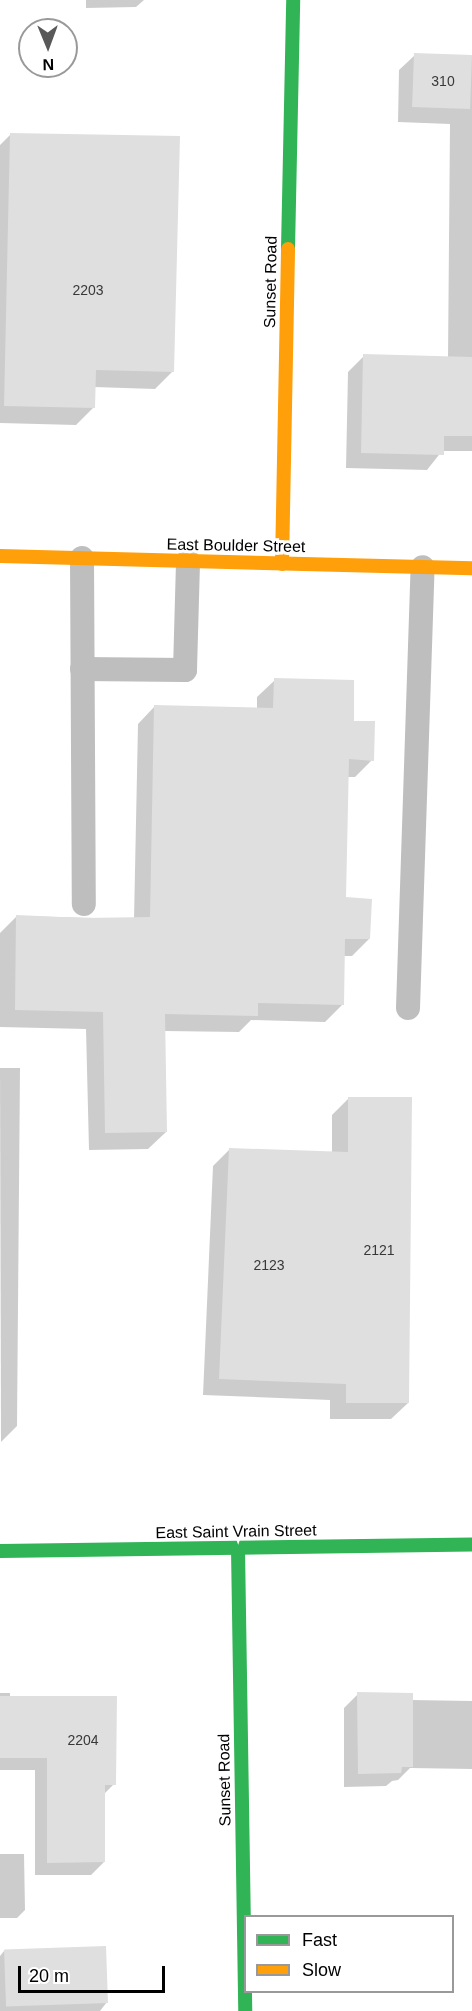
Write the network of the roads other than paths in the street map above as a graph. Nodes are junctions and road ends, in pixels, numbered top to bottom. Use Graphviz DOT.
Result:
graph roads {
  1 [pos="293,0"];
  2 [pos="0,556"];
  3 [pos="82,558"];
  4 [pos="188,561"];
  5 [pos="282,564"];
  6 [pos="423,567"];
  7 [pos="472,568"];
  8 [pos="82,669"];
  9 [pos="84,904"];
  10 [pos="408,1008"];
  11 [pos="472,1544"];
  12 [pos="237,1549"];
  13 [pos="0,1551"];
  14 [pos="244,1953"];
  15 [pos="245,1993"];
  16 [pos="245,2011"];
  1 -- 5 [label="street, Sunset Road"];
  2 -- 3 [label="street, East Boulder Street"];
  3 -- 4 [label="street, East Boulder Street"];
  3 -- 8 [label="lane"];
  4 -- 5 [label="street, East Boulder Street"];
  4 -- 8 [label="lane"];
  5 -- 6 [label="street, East Boulder Street"];
  6 -- 7 [label="street, East Boulder Street"];
  6 -- 10 [label="lane"];
  8 -- 9 [label="lane"];
  11 -- 12 [label="street, East Saint Vrain Street"];
  12 -- 13 [label="street, East Saint Vrain Street"];
  12 -- 14 [label="street, Sunset Road"];
  15 -- 16 [label="street, Sunset Road"];
}
